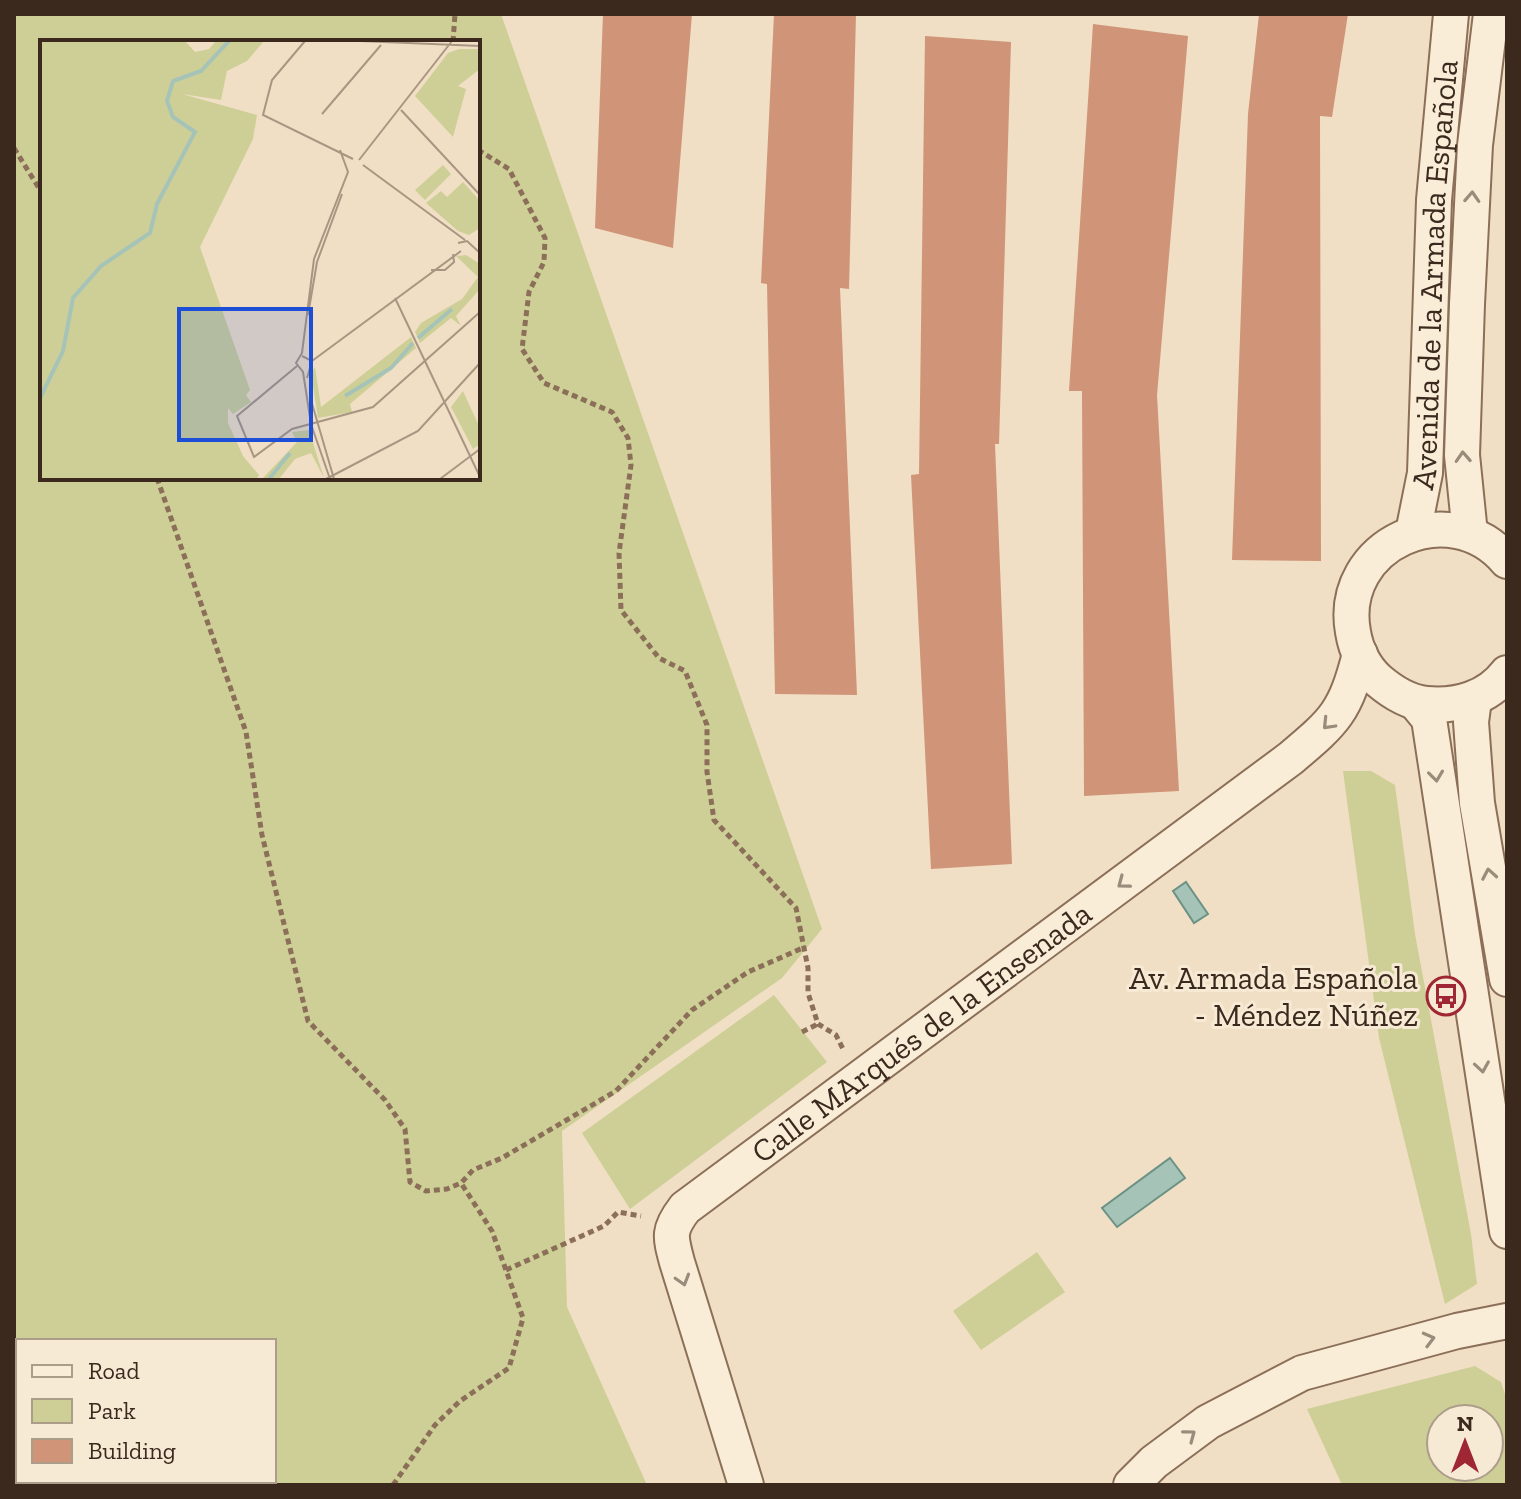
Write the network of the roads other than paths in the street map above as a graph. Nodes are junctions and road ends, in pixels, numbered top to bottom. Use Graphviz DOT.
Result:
graph roads {
  1 [pos="1451,14"];
  2 [pos="1491,14"];
  3 [pos="1413,533"];
  4 [pos="1495,547"];
  5 [pos="1360,654"];
  6 [pos="1507,673"];
  7 [pos="1474,699"];
  8 [pos="1416,703"];
  9 [pos="1507,979"];
  10 [pos="1507,1231"];
  11 [pos="1507,1321"];
  12 [pos="746,1485"];
  13 [pos="1131,1485"];
  1 -- 3 [label="street, Avenida de la Armada Española"];
  4 -- 2 [label="street, Avenida de la Armada Española, one-way"];
  3 -- 4 [label="street"];
  3 -- 5 [label="street"];
  5 -- 8 [label="street"];
  5 -- 12 [label="street, Calle MArqués de la Ensenada, one-way"];
  6 -- 7 [label="street"];
  7 -- 8 [label="street"];
  9 -- 7 [label="street, one-way"];
  8 -- 10 [label="street, one-way"];
  13 -- 11 [label="street, one-way"];
}
